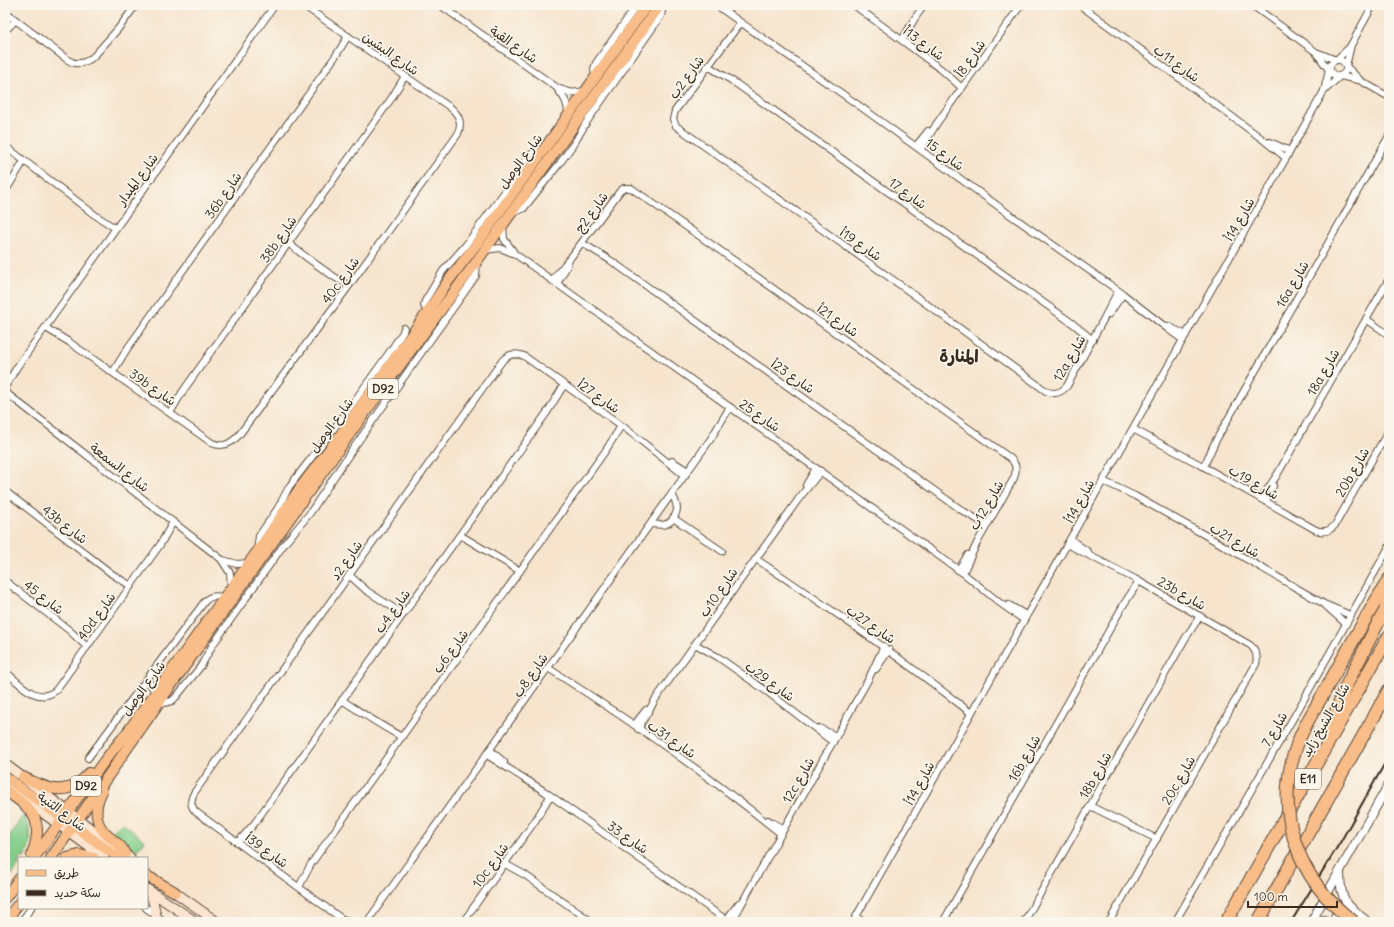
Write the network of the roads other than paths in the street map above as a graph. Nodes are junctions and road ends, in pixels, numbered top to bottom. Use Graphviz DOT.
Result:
graph roads {
  1 [pos="136,5"];
  2 [pos="275,5"];
  3 [pos="305,5"];
  4 [pos="440,5"];
  5 [pos="637,5"];
  6 [pos="647,5"];
  7 [pos="662,5"];
  8 [pos="716,5"];
  9 [pos="854,5"];
  10 [pos="924,5"];
  11 [pos="1021,5"];
  12 [pos="1080,5"];
  13 [pos="1252,5"];
  14 [pos="1373,5"];
  15 [pos="7,13"];
  16 [pos="16,20"];
  17 [pos="738,21"];
  18 [pos="5,23"];
  19 [pos="5,31"];
  20 [pos="350,37"];
  21 [pos="900,39"];
  22 [pos="1351,45"];
  23 [pos="1316,52"];
  24 [pos="1336,60"];
  25 [pos="709,64"];
  26 [pos="1346,66"];
  27 [pos="1329,70"];
  28 [pos="1340,76"];
  29 [pos="407,77"];
  30 [pos="595,78"];
  31 [pos="1361,81"];
  32 [pos="963,86"];
  33 [pos="556,87"];
  34 [pos="586,90"];
  35 [pos="1324,91"];
  36 [pos="1389,97"];
  37 [pos="676,111"];
  38 [pos="568,117"];
  39 [pos="460,120"];
  40 [pos="1389,136"];
  41 [pos="1261,138"];
  42 [pos="5,146"];
  43 [pos="918,148"];
  44 [pos="1290,151"];
  45 [pos="1286,158"];
  46 [pos="27,163"];
  47 [pos="634,190"];
  48 [pos="5,192"];
  49 [pos="503,226"];
  50 [pos="114,230"];
  51 [pos="583,241"];
  52 [pos="287,245"];
  53 [pos="485,250"];
  54 [pos="515,254"];
  55 [pos="571,257"];
  56 [pos="1389,279"];
  57 [pos="552,280"];
  58 [pos="558,284"];
  59 [pos="347,288"];
  60 [pos="1121,292"];
  61 [pos="1365,321"];
  62 [pos="47,326"];
  63 [pos="404,328"];
  64 [pos="1388,334"];
  65 [pos="1184,337"];
  66 [pos="1094,338"];
  67 [pos="402,348"];
  68 [pos="391,350"];
  69 [pos="524,356"];
  70 [pos="17,367"];
  71 [pos="111,371"];
  72 [pos="5,380"];
  73 [pos="5,387"];
  74 [pos="566,387"];
  75 [pos="1046,391"];
  76 [pos="5,392"];
  77 [pos="732,408"];
  78 [pos="168,412"];
  79 [pos="623,427"];
  80 [pos="1134,427"];
  81 [pos="1389,430"];
  82 [pos="225,445"];
  83 [pos="1202,465"];
  84 [pos="818,470"];
  85 [pos="686,474"];
  86 [pos="1014,478"];
  87 [pos="1104,479"];
  88 [pos="5,491"];
  89 [pos="672,493"];
  90 [pos="1264,500"];
  91 [pos="673,518"];
  92 [pos="175,524"];
  93 [pos="651,524"];
  94 [pos="1335,525"];
  95 [pos="986,527"];
  96 [pos="461,533"];
  97 [pos="1068,542"];
  98 [pos="1389,547"];
  99 [pos="722,551"];
  100 [pos="257,552"];
  101 [pos="757,557"];
  102 [pos="221,560"];
  103 [pos="248,563"];
  104 [pos="961,571"];
  105 [pos="518,574"];
  106 [pos="348,577"];
  107 [pos="1389,579"];
  108 [pos="5,580"];
  109 [pos="1137,580"];
  110 [pos="130,587"];
  111 [pos="231,588"];
  112 [pos="224,597"];
  113 [pos="1389,601"];
  114 [pos="1324,604"];
  115 [pos="1198,615"];
  116 [pos="1350,615"];
  117 [pos="402,616"];
  118 [pos="1025,618"];
  119 [pos="1345,623"];
  120 [pos="1389,636"];
  121 [pos="696,642"];
  122 [pos="89,644"];
  123 [pos="1253,647"];
  124 [pos="886,648"];
  125 [pos="549,666"];
  126 [pos="5,671"];
  127 [pos="148,678"];
  128 [pos="1389,690"];
  129 [pos="158,697"];
  130 [pos="343,698"];
  131 [pos="1385,701"];
  132 [pos="972,710"];
  133 [pos="636,727"];
  134 [pos="130,730"];
  135 [pos="401,739"];
  136 [pos="834,739"];
  137 [pos="1326,747"];
  138 [pos="488,752"];
  139 [pos="88,758"];
  140 [pos="105,760"];
  141 [pos="5,764"];
  142 [pos="109,776"];
  143 [pos="5,777"];
  144 [pos="23,778"];
  145 [pos="1389,784"];
  146 [pos="5,785"];
  147 [pos="5,790"];
  148 [pos="194,793"];
  149 [pos="552,797"];
  150 [pos="1091,804"];
  151 [pos="68,823"];
  152 [pos="782,831"];
  153 [pos="1155,841"];
  154 [pos="240,844"];
  155 [pos="33,857"];
  156 [pos="34,857"];
  157 [pos="46,857"];
  158 [pos="51,857"];
  159 [pos="71,857"];
  160 [pos="89,857"];
  161 [pos="103,857"];
  162 [pos="125,857"];
  163 [pos="506,862"];
  164 [pos="148,872"];
  165 [pos="1340,872"];
  166 [pos="148,877"];
  167 [pos="18,880"];
  168 [pos="297,885"];
  169 [pos="148,890"];
  170 [pos="148,891"];
  171 [pos="175,892"];
  172 [pos="5,898"];
  173 [pos="16,907"];
  174 [pos="30,909"];
  175 [pos="147,909"];
  176 [pos="156,916"];
  177 [pos="1353,916"];
  178 [pos="344,920"];
  179 [pos="464,921"];
  180 [pos="729,921"];
  181 [pos="854,921"];
  182 [pos="5,922"];
  183 [pos="21,922"];
  184 [pos="165,922"];
  185 [pos="196,922"];
  186 [pos="217,922"];
  187 [pos="354,922"];
  188 [pos="368,922"];
  189 [pos="472,922"];
  190 [pos="592,922"];
  191 [pos="864,922"];
  192 [pos="943,922"];
  193 [pos="1024,922"];
  194 [pos="1109,922"];
  195 [pos="1176,922"];
  196 [pos="1226,922"];
  197 [pos="1258,922"];
  198 [pos="1311,922"];
  199 [pos="1315,922"];
  200 [pos="1334,922"];
  201 [pos="1368,922"];
  1 -- 16 [label="street"];
  2 -- 50 [label="street, شارع الميدار"];
  3 -- 20 [label="street, شارع البشين"];
  4 -- 33 [label="street, شارع القبة"];
  5 -- 30 [label="street"];
  6 -- 30 [label="main road, شارع الوصل / D92"];
  7 -- 49 [label="main road, شارع الوصل / D92"];
  8 -- 17 [label="street, شارع 15"];
  9 -- 21 [label="street, شارع 13أ"];
  10 -- 21 [label="street"];
  11 -- 32 [label="street, شارع 8أ"];
  12 -- 41 [label="street, شارع 11ب"];
  13 -- 23 [label="street"];
  14 -- 22 [label="street"];
  15 -- 16 [label="street"];
  15 -- 18 [label="street"];
  16 -- 19 [label="street"];
  17 -- 25 [label="street, شارع 2ب"];
  17 -- 43 [label="street, شارع 15"];
  20 -- 29 [label="street, شارع البشين"];
  20 -- 71 [label="street, 36b شارع"];
  21 -- 32 [label="street, شارع 13أ"];
  22 -- 24 [label="street"];
  22 -- 26 [label="street"];
  23 -- 24 [label="street"];
  23 -- 27 [label="street"];
  24 -- 26 [label="street"];
  24 -- 27 [label="street"];
  25 -- 37 [label="street, شارع 2ب"];
  25 -- 66 [label="street, شارع 17"];
  26 -- 28 [label="street"];
  26 -- 31 [label="street"];
  27 -- 28 [label="street"];
  27 -- 35 [label="street, شارع 14أ"];
  28 -- 31 [label="street"];
  28 -- 35 [label="street, شارع 14أ"];
  29 -- 39 [label="street, شارع البشين"];
  29 -- 52 [label="street, 38b شارع"];
  30 -- 34 [label="main road, شارع الوصل / D92"];
  31 -- 36 [label="street"];
  32 -- 43 [label="street, شارع 8أ"];
  33 -- 34 [label="street, شارع القبة"];
  33 -- 38 [label="street, شارع القبة"];
  34 -- 38 [label="main road, شارع الوصل / D92"];
  35 -- 44 [label="street, شارع 14أ"];
  37 -- 75 [label="street, شارع 19أ"];
  38 -- 67 [label="main road, شارع الوصل / D92"];
  39 -- 59 [label="street, 40c شارع"];
  40 -- 83 [label="street, 16a شارع"];
  41 -- 44 [label="street, شارع 11ب"];
  41 -- 45 [label="street, شارع 11ب"];
  42 -- 46 [label="street"];
  43 -- 60 [label="street, شارع 15"];
  44 -- 45 [label="street, شارع 14أ"];
  45 -- 65 [label="street, شارع 14أ"];
  46 -- 48 [label="street"];
  46 -- 50 [label="street"];
  47 -- 51 [label="street, شارع 2ج"];
  47 -- 86 [label="street, شارع 21أ"];
  49 -- 53 [label="main road, شارع الوصل / D92"];
  49 -- 54 [label="street, شارع 25"];
  50 -- 62 [label="street, شارع الميدار"];
  51 -- 55 [label="street, شارع 2ج"];
  51 -- 95 [label="street, شارع 23أ"];
  52 -- 59 [label="street"];
  52 -- 78 [label="street, 38b شارع"];
  53 -- 54 [label="street, شارع 25"];
  53 -- 129 [label="main road, شارع الوصل / D92"];
  54 -- 57 [label="street, شارع 25"];
  55 -- 57 [label="street, شارع 2ج"];
  55 -- 58 [label="street, شارع 2ج"];
  56 -- 61 [label="street, 18a شارع"];
  57 -- 58 [label="street, شارع 25"];
  58 -- 77 [label="street, شارع 25"];
  59 -- 82 [label="street, 40c شارع"];
  60 -- 65 [label="street, شارع 15"];
  60 -- 66 [label="street, 12a شارع"];
  61 -- 64 [label="street"];
  61 -- 90 [label="street, 18a شارع"];
  62 -- 70 [label="street, شارع الميدار"];
  62 -- 71 [label="street, 39b شارع"];
  63 -- 68 [label="street"];
  65 -- 80 [label="street, شارع 14أ"];
  66 -- 75 [label="street, 12a شارع"];
  67 -- 68 [label="street"];
  67 -- 100 [label="main road, شارع الوصل / D92"];
  68 -- 100 [label="street"];
  69 -- 74 [label="street, شارع 27أ"];
  69 -- 106 [label="street, شارع 2د"];
  70 -- 72 [label="street, شارع الميدار"];
  70 -- 73 [label="street, شارع الميدار"];
  71 -- 78 [label="street, 39b شارع"];
  74 -- 79 [label="street, شارع 27أ"];
  74 -- 96 [label="street, شارع 4ب"];
  76 -- 92 [label="street, شارع السمعة"];
  77 -- 84 [label="street, شارع 25"];
  77 -- 85 [label="street, شارع 8ب"];
  78 -- 82 [label="street, 39b شارع"];
  79 -- 85 [label="street, شارع 27أ"];
  79 -- 105 [label="street, شارع 6ب"];
  80 -- 83 [label="street, شارع 19ب"];
  80 -- 87 [label="street, شارع 14أ"];
  81 -- 94 [label="street, 20b شارع"];
  83 -- 90 [label="street, شارع 19ب"];
  84 -- 101 [label="street, شارع 10ب"];
  84 -- 104 [label="street, شارع 25"];
  85 -- 89 [label="street, شارع 8ب"];
  86 -- 95 [label="street, شارع 12ب"];
  87 -- 97 [label="street, شارع 14أ"];
  87 -- 114 [label="street, شارع 21ب"];
  88 -- 110 [label="street, 43b شارع"];
  89 -- 91 [label="street"];
  89 -- 93 [label="street, شارع 8ب"];
  90 -- 94 [label="street, شارع 19ب"];
  91 -- 93 [label="street"];
  91 -- 99 [label="street"];
  92 -- 102 [label="street, شارع السمعة"];
  92 -- 110 [label="street, 40d شارع"];
  93 -- 125 [label="street, شارع 8ب"];
  95 -- 104 [label="street, شارع 12ب"];
  96 -- 105 [label="street"];
  96 -- 117 [label="street, شارع 4ب"];
  97 -- 109 [label="street, 23b شارع"];
  97 -- 118 [label="street, شارع 14أ"];
  98 -- 116 [label="street, شارع 7"];
  100 -- 103 [label="main road, شارع الوصل / D92"];
  101 -- 121 [label="street, شارع 10ب"];
  101 -- 124 [label="street, شارع 27ب"];
  102 -- 103 [label="street, شارع السمعة"];
  102 -- 111 [label="street, شارع السمعة"];
  103 -- 111 [label="main road, شارع الوصل / D92"];
  104 -- 118 [label="street, شارع 25"];
  105 -- 135 [label="street, شارع 6ب"];
  106 -- 117 [label="street"];
  106 -- 148 [label="street, شارع 2د"];
  107 -- 177 [label="highway, bridge"];
  108 -- 122 [label="street, شارع 45"];
  109 -- 115 [label="street, 23b شارع"];
  109 -- 192 [label="street, 16b شارع"];
  110 -- 122 [label="street, 40d شارع"];
  111 -- 112 [label="main road, شارع الوصل / D92"];
  112 -- 127 [label="street"];
  112 -- 129 [label="main road, شارع الوصل / D92"];
  113 -- 137 [label="highway"];
  114 -- 116 [label="street, شارع 21ب"];
  114 -- 119 [label="street, شارع 21ب"];
  115 -- 123 [label="street, 23b شارع"];
  115 -- 150 [label="street, 18b شارع"];
  116 -- 119 [label="street, شارع 7"];
  117 -- 130 [label="street, شارع 4ب"];
  118 -- 132 [label="street, شارع 14أ"];
  119 -- 195 [label="street, شارع 7"];
  120 -- 137 [label="highway, شارع الشيخ زايد / E11"];
  121 -- 133 [label="street, شارع 10ب"];
  121 -- 136 [label="street, شارع 29ب"];
  122 -- 126 [label="street, 40d شارع"];
  123 -- 153 [label="street, 20c شارع"];
  124 -- 132 [label="street, شارع 27ب"];
  124 -- 136 [label="street, 12c شارع"];
  125 -- 133 [label="street, شارع 31ب"];
  125 -- 138 [label="street, شارع 8ب"];
  127 -- 129 [label="street"];
  127 -- 139 [label="street"];
  128 -- 131 [label="highway, E11"];
  129 -- 134 [label="main road, شارع الوصل / D92"];
  129 -- 142 [label="main road, شارع الوصل / D92"];
  130 -- 135 [label="street"];
  130 -- 154 [label="street, شارع 4ب"];
  131 -- 197 [label="highway, E11"];
  132 -- 181 [label="street, شارع 14أ"];
  133 -- 152 [label="street, شارع 31ب"];
  134 -- 140 [label="main road, شارع الوصل / D92"];
  134 -- 151 [label="main road"];
  135 -- 168 [label="street, شارع 6ب"];
  136 -- 152 [label="street, 12c شارع"];
  137 -- 196 [label="highway, شارع الشيخ زايد / E11"];
  138 -- 149 [label="street, شارع 33"];
  138 -- 188 [label="street, شارع 8ب"];
  140 -- 144 [label="main road"];
  140 -- 151 [label="main road, شارع الوصل / D92"];
  141 -- 144 [label="main road, شارع الثنية"];
  142 -- 151 [label="main road, شارع الوصل / D92"];
  142 -- 162 [label="main road"];
  143 -- 151 [label="main road"];
  144 -- 151 [label="main road, شارع الثنية"];
  145 -- 165 [label="street"];
  146 -- 151 [label="main road, شارع الثنية"];
  147 -- 155 [label="main road"];
  148 -- 154 [label="street, شارع 39أ"];
  149 -- 163 [label="street, 10c شارع"];
  149 -- 180 [label="street, شارع 33"];
  150 -- 153 [label="street"];
  150 -- 193 [label="street, 18b شارع"];
  151 -- 156 [label="main road, شارع الوصل / D92"];
  151 -- 157 [label="main road"];
  151 -- 158 [label="main road, شارع الوصل / D92"];
  151 -- 161 [label="main road, شارع الثنية"];
  151 -- 162 [label="main road"];
  152 -- 180 [label="street, 12c شارع"];
  153 -- 194 [label="street, 20c شارع"];
  154 -- 168 [label="street, شارع 39أ"];
  159 -- 160 [label="main road"];
  163 -- 179 [label="street, 10c شارع"];
  163 -- 190 [label="street"];
  164 -- 171 [label="main road"];
  165 -- 177 [label="street"];
  165 -- 198 [label="street"];
  166 -- 171 [label="main road"];
  167 -- 172 [label="main road"];
  168 -- 178 [label="street, شارع 39أ"];
  169 -- 185 [label="main road"];
  170 -- 176 [label="main road"];
  171 -- 186 [label="main road"];
  173 -- 182 [label="main road"];
  174 -- 183 [label="street"];
  175 -- 176 [label="street"];
  176 -- 184 [label="street"];
  177 -- 200 [label="street"];
  177 -- 201 [label="street"];
  178 -- 187 [label="street, شارع 39أ"];
  179 -- 189 [label="street"];
  181 -- 191 [label="street"];
  199 -- 200 [label="street"];
}
